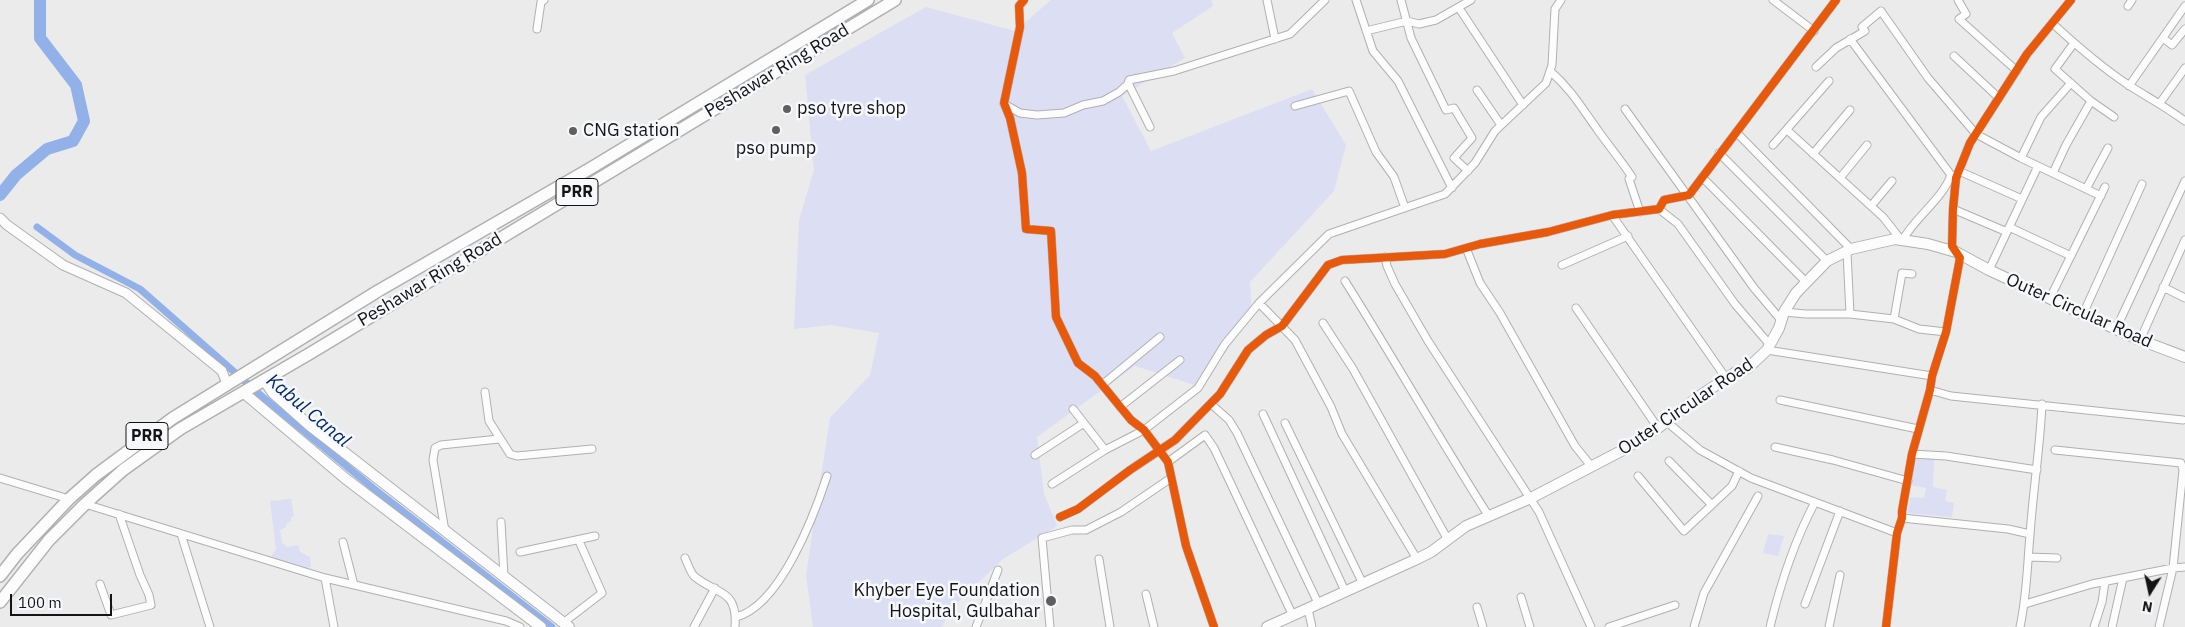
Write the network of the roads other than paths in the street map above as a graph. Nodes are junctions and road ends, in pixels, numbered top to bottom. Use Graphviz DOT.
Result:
graph roads {
  1 [pos="544,0"];
  2 [pos="868,0"];
  3 [pos="895,0"];
  4 [pos="1024,0"];
  5 [pos="1267,0"];
  6 [pos="1325,0"];
  7 [pos="1356,0"];
  8 [pos="1400,0"];
  9 [pos="1471,0"];
  10 [pos="1560,0"];
  11 [pos="1773,0"];
  12 [pos="1836,0"];
  13 [pos="1958,0"];
  14 [pos="2071,0"];
  15 [pos="2185,6"];
  16 [pos="1459,8"];
  17 [pos="1406,20"];
  18 [pos="2052,23"];
  19 [pos="537,29"];
  20 [pos="2185,29"];
  21 [pos="1366,31"];
  22 [pos="1814,31"];
  23 [pos="2163,38"];
  24 [pos="1275,39"];
  25 [pos="1850,40"];
  26 [pos="2074,43"];
  27 [pos="1954,56"];
  28 [pos="1816,67"];
  29 [pos="2185,68"];
  30 [pos="1550,71"];
  31 [pos="2017,71"];
  32 [pos="1829,82"];
  33 [pos="1128,83"];
  34 [pos="2071,83"];
  35 [pos="2129,86"];
  36 [pos="1477,90"];
  37 [pos="1999,98"];
  38 [pos="2091,101"];
  39 [pos="1004,103"];
  40 [pos="2160,103"];
  41 [pos="1522,105"];
  42 [pos="1295,106"];
  43 [pos="1625,109"];
  44 [pos="1850,110"];
  45 [pos="2114,117"];
  46 [pos="2185,121"];
  47 [pos="1501,125"];
  48 [pos="1150,127"];
  49 [pos="1787,130"];
  50 [pos="1736,132"];
  51 [pos="1976,134"];
  52 [pos="1773,145"];
  53 [pos="1867,145"];
  54 [pos="2108,148"];
  55 [pos="1719,153"];
  56 [pos="1813,154"];
  57 [pos="2021,158"];
  58 [pos="2038,166"];
  59 [pos="1468,171"];
  60 [pos="2054,173"];
  61 [pos="1956,174"];
  62 [pos="1702,177"];
  63 [pos="1840,178"];
  64 [pos="1892,181"];
  65 [pos="2185,181"];
  66 [pos="2142,184"];
  67 [pos="2105,187"];
  68 [pos="1452,188"];
  69 [pos="2086,189"];
  70 [pos="1689,195"];
  71 [pos="2101,196"];
  72 [pos="2022,199"];
  73 [pos="1871,206"];
  74 [pos="1405,208"];
  75 [pos="1659,209"];
  76 [pos="1953,209"];
  77 [pos="1640,212"];
  78 [pos="1612,216"];
  79 [pos="0,218"];
  80 [pos="2008,229"];
  81 [pos="1628,236"];
  82 [pos="2185,240"];
  83 [pos="1902,241"];
  84 [pos="1466,248"];
  85 [pos="1849,250"];
  86 [pos="1956,252"];
  87 [pos="2071,256"];
  88 [pos="1385,257"];
  89 [pos="1827,261"];
  90 [pos="1562,265"];
  91 [pos="1989,270"];
  92 [pos="1912,274"];
  93 [pos="1345,281"];
  94 [pos="1806,282"];
  95 [pos="2164,287"];
  96 [pos="2050,298"];
  97 [pos="2185,298"];
  98 [pos="1260,303"];
  99 [pos="1576,308"];
  100 [pos="1850,314"];
  101 [pos="2083,314"];
  102 [pos="1783,316"];
  103 [pos="336,317"];
  104 [pos="1894,319"];
  105 [pos="1323,323"];
  106 [pos="1282,326"];
  107 [pos="2116,329"];
  108 [pos="346,331"];
  109 [pos="1946,332"];
  110 [pos="1160,337"];
  111 [pos="2140,340"];
  112 [pos="1769,348"];
  113 [pos="2185,357"];
  114 [pos="1180,360"];
  115 [pos="1932,376"];
  116 [pos="1726,378"];
  117 [pos="229,382"];
  118 [pos="262,382"];
  119 [pos="1102,385"];
  120 [pos="1930,390"];
  121 [pos="244,392"];
  122 [pos="485,392"];
  123 [pos="1780,400"];
  124 [pos="1211,404"];
  125 [pos="2042,404"];
  126 [pos="1120,407"];
  127 [pos="1072,409"];
  128 [pos="1263,414"];
  129 [pos="2183,420"];
  130 [pos="1084,423"];
  131 [pos="1285,423"];
  132 [pos="1662,425"];
  133 [pos="1918,429"];
  134 [pos="1144,430"];
  135 [pos="498,438"];
  136 [pos="1775,447"];
  137 [pos="592,449"];
  138 [pos="1106,450"];
  139 [pos="2055,450"];
  140 [pos="1160,452"];
  141 [pos="1912,454"];
  142 [pos="1035,455"];
  143 [pos="1669,461"];
  144 [pos="1168,462"];
  145 [pos="1592,467"];
  146 [pos="2037,470"];
  147 [pos="2184,470"];
  148 [pos="1739,471"];
  149 [pos="826,476"];
  150 [pos="1638,476"];
  151 [pos="0,478"];
  152 [pos="1170,478"];
  153 [pos="1908,481"];
  154 [pos="1052,484"];
  155 [pos="1758,496"];
  156 [pos="1531,498"];
  157 [pos="69,499"];
  158 [pos="1815,502"];
  159 [pos="85,504"];
  160 [pos="1711,504"];
  161 [pos="1840,511"];
  162 [pos="119,514"];
  163 [pos="1488,515"];
  164 [pos="1060,517"];
  165 [pos="1902,518"];
  166 [pos="501,522"];
  167 [pos="445,532"];
  168 [pos="1897,533"];
  169 [pos="181,534"];
  170 [pos="2030,534"];
  171 [pos="594,536"];
  172 [pos="1448,540"];
  173 [pos="579,541"];
  174 [pos="342,542"];
  175 [pos="520,552"];
  176 [pos="2029,557"];
  177 [pos="685,558"];
  178 [pos="2057,558"];
  179 [pos="1099,559"];
  180 [pos="1417,559"];
  181 [pos="2173,568"];
  182 [pos="2185,568"];
  183 [pos="998,570"];
  184 [pos="1840,575"];
  185 [pos="0,576"];
  186 [pos="504,576"];
  187 [pos="324,578"];
  188 [pos="2123,578"];
  189 [pos="2105,582"];
  190 [pos="100,584"];
  191 [pos="1363,584"];
  192 [pos="354,585"];
  193 [pos="715,588"];
  194 [pos="1345,591"];
  195 [pos="1146,594"];
  196 [pos="1521,597"];
  197 [pos="0,602"];
  198 [pos="1318,603"];
  199 [pos="1805,604"];
  200 [pos="2025,604"];
  201 [pos="1675,605"];
  202 [pos="1477,607"];
  203 [pos="1308,609"];
  204 [pos="1293,616"];
  205 [pos="736,618"];
  206 [pos="566,625"];
  207 [pos="210,627"];
  208 [pos="334,627"];
  209 [pos="520,627"];
  210 [pos="541,627"];
  211 [pos="694,627"];
  212 [pos="736,627"];
  213 [pos="976,627"];
  214 [pos="1050,627"];
  215 [pos="1110,627"];
  216 [pos="1154,627"];
  217 [pos="1214,627"];
  218 [pos="1267,627"];
  219 [pos="1312,627"];
  220 [pos="1484,627"];
  221 [pos="1530,627"];
  222 [pos="1592,627"];
  223 [pos="1609,627"];
  224 [pos="1694,627"];
  225 [pos="1770,627"];
  226 [pos="1829,627"];
  227 [pos="1886,627"];
  228 [pos="2020,627"];
  229 [pos="2094,627"];
  230 [pos="2112,627"];
  231 [pos="2158,627"];
  1 -- 19 [label="street"];
  2 -- 103 [label="highway, Peshawar Ring Road / PRR"];
  3 -- 108 [label="highway, Peshawar Ring Road / PRR"];
  4 -- 39 [label="street"];
  5 -- 24 [label="street"];
  6 -- 24 [label="street"];
  7 -- 21 [label="street"];
  8 -- 17 [label="street"];
  9 -- 16 [label="street"];
  10 -- 30 [label="street"];
  11 -- 22 [label="street"];
  12 -- 22 [label="street"];
  13 -- 31 [label="street"];
  14 -- 18 [label="street"];
  15 -- 23 [label="street"];
  16 -- 17 [label="street"];
  16 -- 41 [label="street"];
  17 -- 21 [label="street"];
  17 -- 59 [label="street"];
  18 -- 26 [label="street"];
  18 -- 31 [label="street"];
  20 -- 23 [label="street"];
  21 -- 68 [label="street"];
  22 -- 50 [label="street"];
  23 -- 35 [label="street"];
  24 -- 33 [label="street"];
  25 -- 28 [label="street"];
  25 -- 51 [label="street"];
  25 -- 61 [label="street"];
  26 -- 34 [label="street"];
  26 -- 35 [label="street"];
  27 -- 37 [label="street"];
  29 -- 40 [label="street"];
  30 -- 41 [label="street"];
  30 -- 77 [label="street"];
  31 -- 37 [label="street"];
  32 -- 49 [label="street"];
  33 -- 39 [label="street"];
  33 -- 48 [label="street"];
  34 -- 38 [label="street"];
  34 -- 57 [label="street"];
  35 -- 40 [label="street"];
  36 -- 47 [label="street"];
  37 -- 51 [label="street"];
  38 -- 45 [label="street"];
  38 -- 60 [label="street"];
  39 -- 119 [label="street"];
  40 -- 46 [label="street"];
  41 -- 47 [label="street"];
  42 -- 74 [label="street"];
  43 -- 70 [label="street"];
  44 -- 56 [label="street"];
  47 -- 59 [label="street"];
  49 -- 52 [label="street"];
  49 -- 56 [label="street"];
  50 -- 55 [label="street"];
  50 -- 85 [label="street"];
  51 -- 57 [label="street"];
  51 -- 61 [label="street"];
  53 -- 63 [label="street"];
  54 -- 69 [label="street"];
  55 -- 62 [label="street"];
  55 -- 89 [label="street"];
  56 -- 63 [label="street"];
  57 -- 58 [label="street"];
  58 -- 60 [label="street"];
  58 -- 72 [label="street"];
  59 -- 68 [label="street"];
  60 -- 69 [label="street"];
  61 -- 72 [label="street"];
  61 -- 76 [label="street"];
  61 -- 83 [label="street"];
  62 -- 70 [label="street"];
  62 -- 94 [label="street"];
  63 -- 73 [label="street"];
  64 -- 73 [label="street"];
  65 -- 107 [label="street"];
  66 -- 101 [label="street"];
  67 -- 71 [label="street"];
  68 -- 74 [label="street"];
  69 -- 71 [label="street"];
  70 -- 75 [label="street"];
  70 -- 102 [label="street"];
  71 -- 87 [label="street"];
  72 -- 80 [label="street"];
  73 -- 83 [label="street"];
  74 -- 98 [label="street"];
  75 -- 77 [label="street"];
  75 -- 112 [label="street"];
  76 -- 80 [label="street"];
  76 -- 86 [label="street"];
  77 -- 78 [label="street"];
  78 -- 81 [label="street"];
  78 -- 84 [label="street"];
  79 -- 117 [label="street"];
  80 -- 87 [label="street"];
  80 -- 91 [label="street"];
  81 -- 90 [label="street"];
  81 -- 116 [label="street"];
  82 -- 95 [label="street"];
  83 -- 85 [label="main road, Outer Circular Road"];
  83 -- 86 [label="main road, Outer Circular Road"];
  84 -- 88 [label="street"];
  84 -- 145 [label="street"];
  85 -- 89 [label="main road, Outer Circular Road"];
  85 -- 100 [label="street"];
  86 -- 91 [label="main road, Outer Circular Road"];
  86 -- 109 [label="street"];
  87 -- 96 [label="street"];
  88 -- 106 [label="street"];
  88 -- 156 [label="street"];
  89 -- 94 [label="main road, Outer Circular Road"];
  91 -- 96 [label="main road, Outer Circular Road"];
  92 -- 104 [label="street"];
  93 -- 163 [label="street"];
  94 -- 102 [label="main road, Outer Circular Road"];
  95 -- 97 [label="street"];
  95 -- 111 [label="street"];
  96 -- 101 [label="main road, Outer Circular Road"];
  98 -- 106 [label="street"];
  98 -- 134 [label="street"];
  99 -- 132 [label="street"];
  100 -- 102 [label="street"];
  100 -- 104 [label="street"];
  101 -- 107 [label="main road, Outer Circular Road"];
  102 -- 112 [label="main road, Outer Circular Road"];
  103 -- 108 [label="highway"];
  103 -- 117 [label="highway, Peshawar Ring Road / PRR"];
  104 -- 109 [label="street"];
  105 -- 172 [label="street"];
  106 -- 124 [label="street"];
  106 -- 180 [label="street"];
  107 -- 111 [label="main road, Outer Circular Road"];
  108 -- 118 [label="highway, Peshawar Ring Road / PRR"];
  109 -- 115 [label="street"];
  110 -- 119 [label="street"];
  111 -- 113 [label="main road, Outer Circular Road"];
  112 -- 115 [label="street"];
  112 -- 116 [label="main road, Outer Circular Road"];
  114 -- 126 [label="street"];
  115 -- 120 [label="street"];
  116 -- 132 [label="main road, Outer Circular Road"];
  117 -- 157 [label="highway, Peshawar Ring Road / PRR"];
  118 -- 121 [label="highway, Peshawar Ring Road / PRR"];
  118 -- 167 [label="main road"];
  119 -- 126 [label="street"];
  120 -- 125 [label="street"];
  120 -- 133 [label="street"];
  121 -- 159 [label="highway, Peshawar Ring Road / PRR"];
  121 -- 210 [label="main road"];
  122 -- 135 [label="street"];
  123 -- 133 [label="street"];
  124 -- 140 [label="street"];
  124 -- 198 [label="street"];
  125 -- 129 [label="street"];
  125 -- 146 [label="street"];
  126 -- 134 [label="street"];
  127 -- 130 [label="street"];
  128 -- 194 [label="street"];
  130 -- 138 [label="street"];
  130 -- 142 [label="street"];
  131 -- 191 [label="street"];
  132 -- 145 [label="main road, Outer Circular Road"];
  132 -- 148 [label="street"];
  133 -- 141 [label="street"];
  134 -- 138 [label="street"];
  134 -- 140 [label="street"];
  135 -- 137 [label="street"];
  135 -- 167 [label="street"];
  136 -- 153 [label="street"];
  138 -- 154 [label="street"];
  139 -- 147 [label="street"];
  140 -- 144 [label="street"];
  140 -- 164 [label="street"];
  141 -- 146 [label="street"];
  141 -- 153 [label="street"];
  143 -- 160 [label="street"];
  144 -- 152 [label="street"];
  144 -- 204 [label="street"];
  145 -- 156 [label="main road, Outer Circular Road"];
  146 -- 170 [label="street"];
  147 -- 181 [label="street"];
  148 -- 158 [label="street"];
  148 -- 160 [label="street"];
  149 -- 205 [label="street"];
  150 -- 160 [label="street"];
  151 -- 157 [label="street"];
  152 -- 214 [label="street"];
  152 -- 217 [label="street"];
  153 -- 165 [label="street"];
  155 -- 224 [label="street"];
  156 -- 163 [label="main road, Outer Circular Road"];
  156 -- 222 [label="street"];
  157 -- 185 [label="highway, Peshawar Ring Road / PRR"];
  158 -- 161 [label="street"];
  158 -- 225 [label="street"];
  159 -- 162 [label="street"];
  159 -- 197 [label="highway, Peshawar Ring Road / PRR"];
  161 -- 168 [label="street"];
  161 -- 199 [label="street"];
  162 -- 169 [label="street"];
  162 -- 190 [label="street"];
  163 -- 172 [label="main road, Outer Circular Road"];
  165 -- 168 [label="street"];
  165 -- 170 [label="street"];
  166 -- 186 [label="street"];
  167 -- 186 [label="main road"];
  168 -- 227 [label="street"];
  169 -- 187 [label="street"];
  169 -- 207 [label="street"];
  170 -- 176 [label="street"];
  171 -- 173 [label="street"];
  172 -- 180 [label="main road, Outer Circular Road"];
  173 -- 175 [label="street"];
  173 -- 206 [label="street"];
  174 -- 192 [label="street"];
  176 -- 178 [label="street"];
  176 -- 200 [label="street"];
  177 -- 193 [label="street"];
  179 -- 215 [label="street"];
  180 -- 191 [label="main road, Outer Circular Road"];
  181 -- 182 [label="street"];
  181 -- 188 [label="street"];
  181 -- 231 [label="street"];
  183 -- 213 [label="street"];
  184 -- 226 [label="street"];
  186 -- 206 [label="main road"];
  187 -- 192 [label="street"];
  187 -- 208 [label="street"];
  188 -- 189 [label="street"];
  188 -- 230 [label="street"];
  189 -- 200 [label="street"];
  189 -- 229 [label="street"];
  191 -- 194 [label="main road, Outer Circular Road"];
  192 -- 209 [label="street"];
  193 -- 205 [label="street"];
  193 -- 211 [label="street"];
  194 -- 198 [label="main road, Outer Circular Road"];
  195 -- 216 [label="street"];
  196 -- 221 [label="street"];
  198 -- 203 [label="main road, Outer Circular Road"];
  200 -- 228 [label="street"];
  201 -- 223 [label="street"];
  202 -- 220 [label="street"];
  203 -- 204 [label="main road, Outer Circular Road"];
  203 -- 219 [label="street"];
  204 -- 218 [label="main road, Outer Circular Road"];
  205 -- 212 [label="street"];
}
